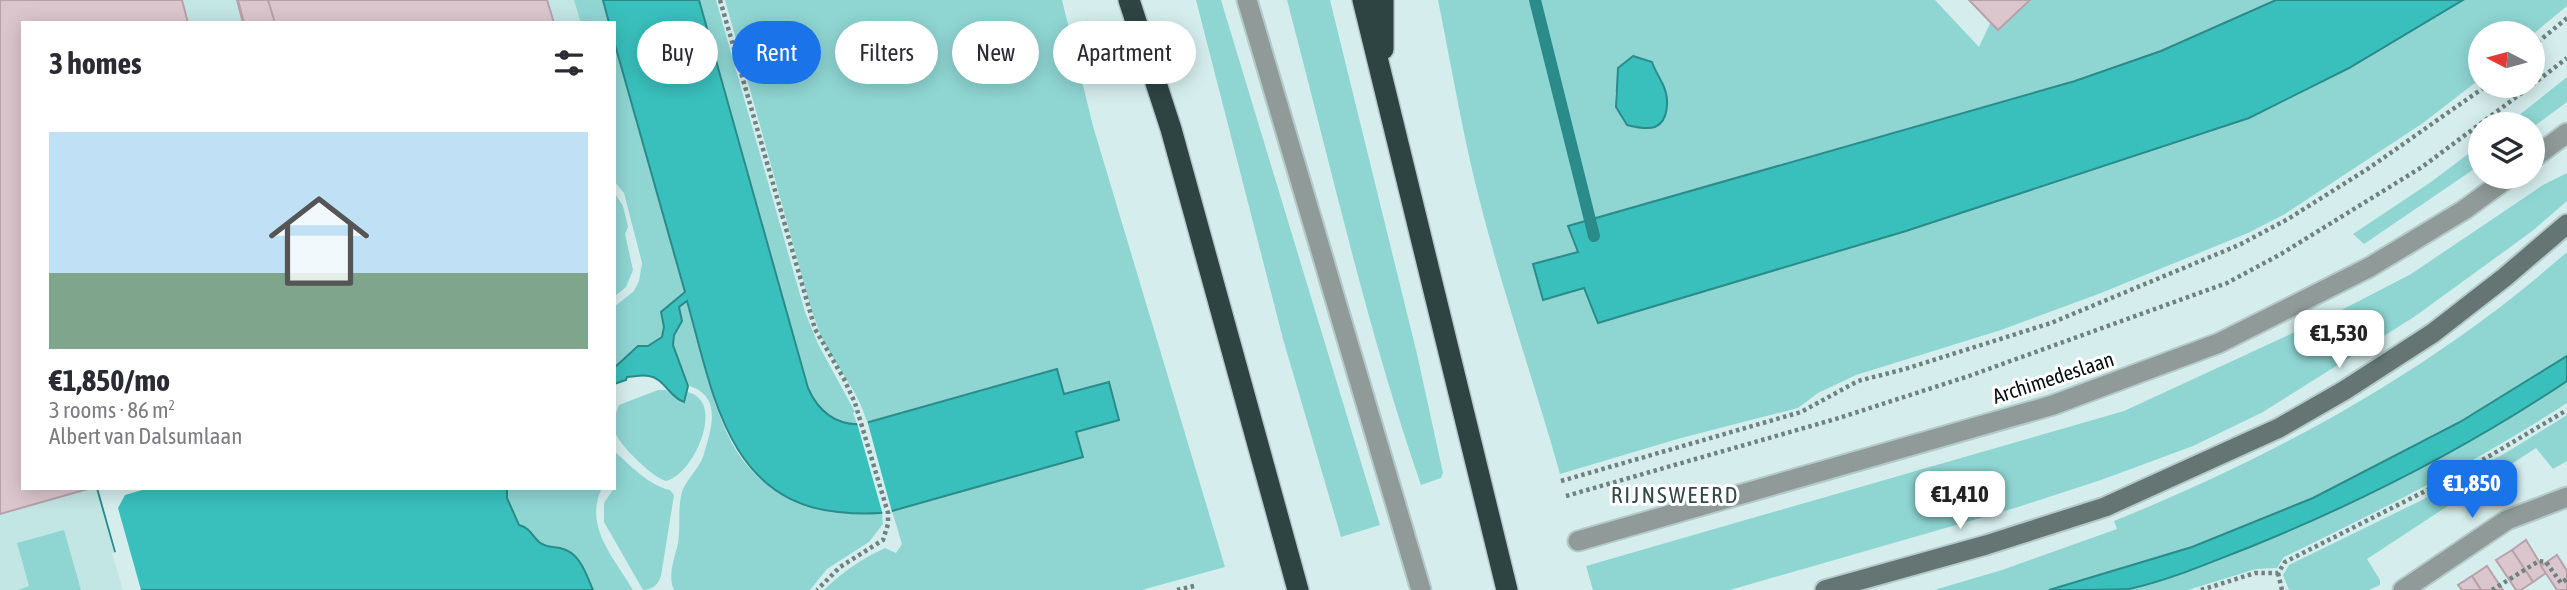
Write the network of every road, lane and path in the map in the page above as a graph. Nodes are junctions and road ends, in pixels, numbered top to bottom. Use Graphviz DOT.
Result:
graph roads {
  1 [pos="720,0"];
  2 [pos="1129,0"];
  3 [pos="1143,0"];
  4 [pos="1247,0"];
  5 [pos="1363,0"];
  6 [pos="1382,0"];
  7 [pos="2567,18"];
  8 [pos="2545,36"];
  9 [pos="2567,58"];
  10 [pos="2545,75"];
  11 [pos="1384,89"];
  12 [pos="2469,98"];
  13 [pos="2515,98"];
  14 [pos="2496,112"];
  15 [pos="1171,129"];
  16 [pos="2468,133"];
  17 [pos="2567,133"];
  18 [pos="2545,149"];
  19 [pos="2493,189"];
  20 [pos="2567,224"];
  21 [pos="2567,410"];
  22 [pos="1561,481"];
  23 [pos="1566,496"];
  24 [pos="2567,497"];
  25 [pos="1578,541"];
  26 [pos="2278,573"];
  27 [pos="2567,579"];
  28 [pos="1194,586"];
  29 [pos="817,590"];
  30 [pos="1177,590"];
  31 [pos="1298,590"];
  32 [pos="1421,590"];
  33 [pos="1507,590"];
  34 [pos="1825,590"];
  35 [pos="2201,590"];
  36 [pos="2282,590"];
  37 [pos="2403,590"];
  38 [pos="2493,590"];
  1 -- 29 [label="path"];
  2 -- 15 [label="highway"];
  3 -- 15 [label="highway"];
  4 -- 32 [label="street"];
  5 -- 11 [label="highway"];
  6 -- 11 [label="highway"];
  7 -- 8 [label="path"];
  9 -- 10 [label="path"];
  11 -- 33 [label="highway"];
  12 -- 22 [label="path"];
  13 -- 14 [label="path"];
  15 -- 31 [label="highway"];
  16 -- 23 [label="path"];
  17 -- 18 [label="street"];
  19 -- 25 [label="street, Archimedeslaan"];
  20 -- 34 [label="main road"];
  21 -- 26 [label="path"];
  24 -- 37 [label="street"];
  26 -- 35 [label="path"];
  26 -- 36 [label="path"];
  27 -- 38 [label="path"];
  28 -- 30 [label="path"];
}
